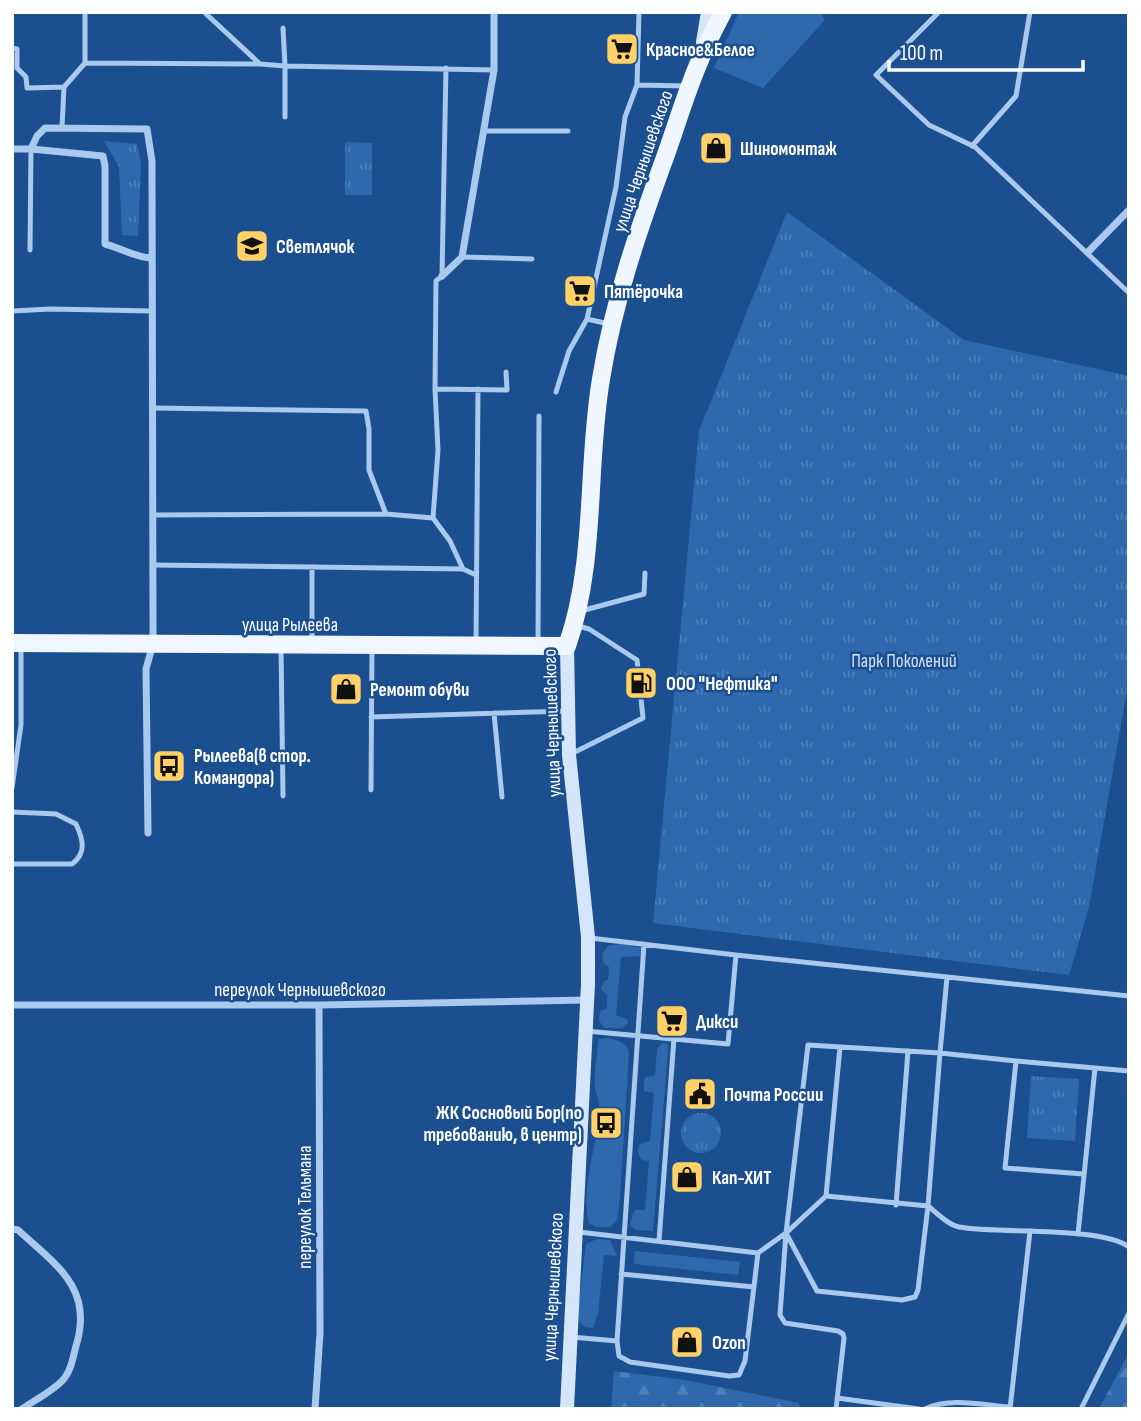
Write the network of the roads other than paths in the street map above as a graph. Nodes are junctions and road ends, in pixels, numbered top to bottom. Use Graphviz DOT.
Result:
graph roads {
  1 [pos="85,12"];
  2 [pos="204,12"];
  3 [pos="494,12"];
  4 [pos="639,12"];
  5 [pos="708,12"];
  6 [pos="723,12"];
  7 [pos="1030,12"];
  8 [pos="938,13"];
  9 [pos="283,28"];
  10 [pos="12,48"];
  11 [pos="700,60"];
  12 [pos="85,63"];
  13 [pos="260,64"];
  14 [pos="285,66"];
  15 [pos="446,68"];
  16 [pos="494,70"];
  17 [pos="637,85"];
  18 [pos="64,87"];
  19 [pos="691,87"];
  20 [pos="285,117"];
  21 [pos="62,127"];
  22 [pos="483,131"];
  23 [pos="568,131"];
  24 [pos="972,146"];
  25 [pos="12,149"];
  26 [pos="31,149"];
  27 [pos="1129,210"];
  28 [pos="30,250"];
  29 [pos="1088,252"];
  30 [pos="462,257"];
  31 [pos="152,258"];
  32 [pos="531,258"];
  33 [pos="442,276"];
  34 [pos="1129,293"];
  35 [pos="12,311"];
  36 [pos="152,311"];
  37 [pos="587,319"];
  38 [pos="612,324"];
  39 [pos="506,372"];
  40 [pos="435,389"];
  41 [pos="478,389"];
  42 [pos="556,392"];
  43 [pos="152,408"];
  44 [pos="539,416"];
  45 [pos="387,514"];
  46 [pos="152,515"];
  47 [pos="433,518"];
  48 [pos="153,565"];
  49 [pos="312,567"];
  50 [pos="463,569"];
  51 [pos="645,573"];
  52 [pos="476,575"];
  53 [pos="576,619"];
  54 [pos="17,643"];
  55 [pos="152,644"];
  56 [pos="281,645"];
  57 [pos="312,645"];
  58 [pos="372,645"];
  59 [pos="475,646"];
  60 [pos="538,646"];
  61 [pos="567,646"];
  62 [pos="568,712"];
  63 [pos="494,713"];
  64 [pos="371,717"];
  65 [pos="569,755"];
  66 [pos="12,788"];
  67 [pos="371,790"];
  68 [pos="283,796"];
  69 [pos="502,797"];
  70 [pos="12,810"];
  71 [pos="148,833"];
  72 [pos="12,864"];
  73 [pos="588,937"];
  74 [pos="644,944"];
  75 [pos="736,955"];
  76 [pos="947,977"];
  77 [pos="1129,996"];
  78 [pos="588,1000"];
  79 [pos="12,1005"];
  80 [pos="319,1005"];
  81 [pos="586,1031"];
  82 [pos="639,1035"];
  83 [pos="674,1038"];
  84 [pos="841,1047"];
  85 [pos="908,1051"];
  86 [pos="940,1054"];
  87 [pos="1016,1061"];
  88 [pos="1095,1068"];
  89 [pos="1129,1070"];
  90 [pos="1083,1174"];
  91 [pos="826,1196"];
  92 [pos="896,1205"];
  93 [pos="928,1206"];
  94 [pos="12,1229"];
  95 [pos="576,1231"];
  96 [pos="1030,1231"];
  97 [pos="786,1233"];
  98 [pos="1078,1234"];
  99 [pos="624,1237"];
  100 [pos="659,1241"];
  101 [pos="1121,1241"];
  102 [pos="1129,1241"];
  103 [pos="1129,1247"];
  104 [pos="758,1253"];
  105 [pos="621,1274"];
  106 [pos="754,1287"];
  107 [pos="1129,1313"];
  108 [pos="571,1337"];
  109 [pos="617,1341"];
  110 [pos="837,1398"];
  111 [pos="1010,1408"];
  112 [pos="22,1409"];
  113 [pos="315,1409"];
  114 [pos="567,1409"];
  115 [pos="836,1409"];
  116 [pos="922,1409"];
  117 [pos="1081,1409"];
  1 -- 12 [label="lane"];
  2 -- 13 [label="lane"];
  3 -- 16 [label="street"];
  4 -- 17 [label="lane"];
  5 -- 11 [label="street, улица Чернышевского"];
  6 -- 11 [label="main road"];
  7 -- 24 [label="lane"];
  8 -- 24 [label="lane"];
  9 -- 14 [label="lane"];
  10 -- 18 [label="lane"];
  11 -- 19 [label="main road, улица Чернышевского"];
  12 -- 13 [label="lane"];
  12 -- 18 [label="lane"];
  13 -- 14 [label="lane"];
  14 -- 15 [label="lane"];
  14 -- 20 [label="lane"];
  15 -- 16 [label="lane"];
  15 -- 33 [label="lane"];
  16 -- 22 [label="street"];
  17 -- 19 [label="lane"];
  17 -- 37 [label="lane"];
  18 -- 21 [label="lane"];
  19 -- 38 [label="main road, улица Чернышевского"];
  21 -- 26 [label="street"];
  21 -- 31 [label="street"];
  22 -- 23 [label="lane"];
  22 -- 30 [label="street"];
  24 -- 29 [label="lane"];
  25 -- 26 [label="street"];
  26 -- 28 [label="lane"];
  26 -- 31 [label="street"];
  27 -- 29 [label="street"];
  29 -- 34 [label="lane"];
  30 -- 32 [label="lane"];
  30 -- 33 [label="street"];
  31 -- 36 [label="street"];
  33 -- 40 [label="lane"];
  35 -- 36 [label="lane"];
  36 -- 43 [label="street"];
  37 -- 38 [label="lane"];
  37 -- 42 [label="lane"];
  38 -- 53 [label="main road, улица Чернышевского"];
  39 -- 41 [label="lane"];
  40 -- 41 [label="lane"];
  40 -- 47 [label="lane"];
  41 -- 52 [label="lane"];
  43 -- 45 [label="lane"];
  43 -- 46 [label="street"];
  44 -- 60 [label="lane"];
  45 -- 46 [label="lane"];
  45 -- 47 [label="lane"];
  46 -- 48 [label="street"];
  47 -- 50 [label="lane"];
  48 -- 49 [label="lane"];
  48 -- 55 [label="street"];
  49 -- 50 [label="lane"];
  49 -- 57 [label="lane"];
  50 -- 52 [label="lane"];
  51 -- 53 [label="lane"];
  52 -- 59 [label="lane"];
  53 -- 61 [label="main road, улица Чернышевского"];
  53 -- 65 [label="lane"];
  54 -- 55 [label="main road, улица Рылеева"];
  54 -- 66 [label="lane"];
  55 -- 56 [label="main road, улица Рылеева"];
  55 -- 71 [label="street"];
  56 -- 57 [label="main road, улица Рылеева"];
  56 -- 68 [label="lane"];
  57 -- 58 [label="main road, улица Рылеева"];
  58 -- 59 [label="main road, улица Рылеева"];
  58 -- 64 [label="lane"];
  59 -- 60 [label="main road, улица Рылеева"];
  60 -- 61 [label="main road, улица Рылеева"];
  61 -- 62 [label="street, улица Чернышевского"];
  62 -- 63 [label="lane"];
  62 -- 65 [label="street, улица Чернышевского"];
  63 -- 64 [label="lane"];
  63 -- 69 [label="lane"];
  64 -- 67 [label="lane"];
  65 -- 73 [label="street, улица Чернышевского"];
  70 -- 72 [label="lane"];
  73 -- 74 [label="lane"];
  73 -- 78 [label="street, улица Чернышевского"];
  74 -- 75 [label="lane"];
  74 -- 82 [label="lane"];
  75 -- 76 [label="lane"];
  75 -- 83 [label="lane"];
  76 -- 77 [label="lane"];
  76 -- 86 [label="lane"];
  78 -- 80 [label="street, переулок Чернышевского"];
  78 -- 81 [label="street, улица Чернышевского"];
  79 -- 80 [label="street, переулок Чернышевского"];
  80 -- 113 [label="street, переулок Тельмана"];
  81 -- 82 [label="lane"];
  81 -- 95 [label="street, улица Чернышевского"];
  82 -- 83 [label="lane"];
  82 -- 99 [label="lane"];
  83 -- 100 [label="lane"];
  84 -- 85 [label="lane"];
  84 -- 91 [label="lane"];
  84 -- 97 [label="lane"];
  85 -- 86 [label="lane"];
  85 -- 92 [label="lane"];
  86 -- 87 [label="lane"];
  86 -- 93 [label="lane"];
  87 -- 88 [label="lane"];
  87 -- 90 [label="lane"];
  88 -- 89 [label="lane"];
  88 -- 90 [label="lane"];
  90 -- 98 [label="lane"];
  91 -- 92 [label="lane"];
  91 -- 97 [label="lane"];
  92 -- 93 [label="lane"];
  93 -- 96 [label="lane"];
  93 -- 97 [label="lane"];
  94 -- 112 [label="street"];
  95 -- 99 [label="lane"];
  95 -- 108 [label="street, улица Чернышевского"];
  96 -- 98 [label="lane"];
  96 -- 111 [label="lane"];
  97 -- 104 [label="lane"];
  97 -- 110 [label="lane"];
  98 -- 101 [label="lane"];
  99 -- 100 [label="lane"];
  99 -- 105 [label="lane"];
  100 -- 104 [label="lane"];
  101 -- 102 [label="lane"];
  101 -- 103 [label="lane"];
  104 -- 106 [label="lane"];
  105 -- 106 [label="lane"];
  105 -- 109 [label="lane"];
  106 -- 109 [label="lane"];
  107 -- 117 [label="lane"];
  108 -- 109 [label="lane"];
  108 -- 114 [label="street, улица Чернышевского"];
  110 -- 115 [label="lane"];
  110 -- 116 [label="lane"];
  111 -- 116 [label="lane"];
}
